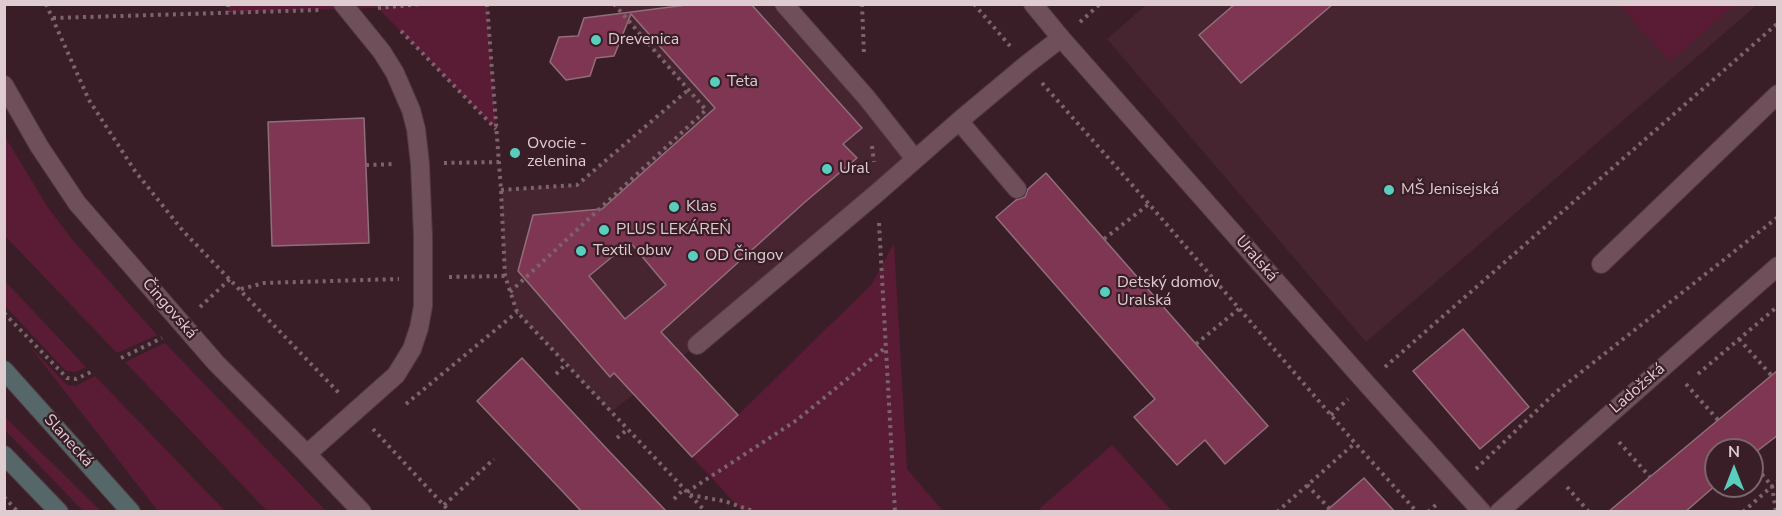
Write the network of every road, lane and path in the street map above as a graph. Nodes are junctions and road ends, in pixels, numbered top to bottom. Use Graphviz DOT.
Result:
graph roads {
  1 [pos="46,4"];
  2 [pos="228,4"];
  3 [pos="422,4"];
  4 [pos="487,4"];
  5 [pos="615,4"];
  6 [pos="784,4"];
  7 [pos="862,4"];
  8 [pos="974,4"];
  9 [pos="1034,4"];
  10 [pos="346,7"];
  11 [pos="378,8"];
  12 [pos="229,12"];
  13 [pos="386,16"];
  14 [pos="53,18"];
  15 [pos="1778,23"];
  16 [pos="394,24"];
  17 [pos="1061,38"];
  18 [pos="1026,65"];
  19 [pos="4,85"];
  20 [pos="688,90"];
  21 [pos="1778,94"];
  22 [pos="866,98"];
  23 [pos="959,121"];
  24 [pos="496,129"];
  25 [pos="871,140"];
  26 [pos="915,159"];
  27 [pos="1017,189"];
  28 [pos="501,190"];
  29 [pos="877,193"];
  30 [pos="1149,204"];
  31 [pos="1778,217"];
  32 [pos="1104,239"];
  33 [pos="1601,264"];
  34 [pos="1778,266"];
  35 [pos="505,276"];
  36 [pos="424,278"];
  37 [pos="241,289"];
  38 [pos="510,292"];
  39 [pos="1240,308"];
  40 [pos="517,312"];
  41 [pos="4,313"];
  42 [pos="1739,339"];
  43 [pos="1196,344"];
  44 [pos="697,345"];
  45 [pos="886,348"];
  46 [pos="566,364"];
  47 [pos="4,370"];
  48 [pos="91,372"];
  49 [pos="556,374"];
  50 [pos="1771,375"];
  51 [pos="1366,383"];
  52 [pos="1686,384"];
  53 [pos="401,408"];
  54 [pos="357,411"];
  55 [pos="1331,415"];
  56 [pos="1718,420"];
  57 [pos="383,423"];
  58 [pos="628,429"];
  59 [pos="374,430"];
  60 [pos="617,438"];
  61 [pos="1619,442"];
  62 [pos="1355,443"];
  63 [pos="307,454"];
  64 [pos="4,455"];
  65 [pos="494,459"];
  66 [pos="1650,477"];
  67 [pos="1764,477"];
  68 [pos="1778,481"];
  69 [pos="1307,484"];
  70 [pos="1459,486"];
  71 [pos="1772,486"];
  72 [pos="1566,487"];
  73 [pos="687,492"];
  74 [pos="4,497"];
  75 [pos="674,499"];
  76 [pos="444,505"];
  77 [pos="1329,508"];
  78 [pos="18,512"];
  79 [pos="58,512"];
  80 [pos="131,512"];
  81 [pos="362,512"];
  82 [pos="450,512"];
  83 [pos="706,512"];
  84 [pos="756,512"];
  85 [pos="895,512"];
  86 [pos="1277,512"];
  87 [pos="1417,512"];
  88 [pos="1428,512"];
  89 [pos="1482,512"];
  90 [pos="1499,512"];
  91 [pos="1589,512"];
  92 [pos="1743,512"];
  93 [pos="1776,512"];
  1 -- 14 [label="path"];
  2 -- 12 [label="path"];
  3 -- 11 [label="path"];
  4 -- 24 [label="path"];
  5 -- 20 [label="path"];
  6 -- 22 [label="street"];
  7 -- 22 [label="path"];
  8 -- 18 [label="path"];
  9 -- 17 [label="street, Uralská"];
  10 -- 11 [label="path"];
  10 -- 12 [label="path"];
  10 -- 36 [label="street"];
  11 -- 13 [label="path"];
  12 -- 14 [label="path"];
  14 -- 37 [label="path"];
  15 -- 51 [label="path"];
  16 -- 24 [label="path"];
  17 -- 18 [label="street"];
  17 -- 51 [label="street, Uralská"];
  18 -- 23 [label="street"];
  18 -- 30 [label="path"];
  19 -- 63 [label="street, Čingovská"];
  20 -- 28 [label="path"];
  20 -- 38 [label="path"];
  21 -- 33 [label="street"];
  22 -- 26 [label="street"];
  23 -- 26 [label="street"];
  23 -- 27 [label="street"];
  24 -- 28 [label="path"];
  25 -- 29 [label="path"];
  26 -- 29 [label="street"];
  28 -- 35 [label="path"];
  29 -- 44 [label="street"];
  29 -- 45 [label="path"];
  30 -- 32 [label="path"];
  30 -- 39 [label="path"];
  31 -- 70 [label="path"];
  34 -- 90 [label="street, Ladožská"];
  35 -- 36 [label="path"];
  35 -- 38 [label="path"];
  36 -- 37 [label="path"];
  36 -- 54 [label="street"];
  37 -- 54 [label="path"];
  38 -- 40 [label="path"];
  39 -- 43 [label="path"];
  39 -- 55 [label="path"];
  40 -- 46 [label="path"];
  40 -- 53 [label="path"];
  41 -- 48 [label="path"];
  42 -- 50 [label="path"];
  45 -- 73 [label="path"];
  45 -- 85 [label="path"];
  46 -- 49 [label="path"];
  46 -- 58 [label="path"];
  47 -- 80 [label="main road, Slanecká"];
  51 -- 55 [label="path"];
  51 -- 70 [label="street, Uralská"];
  52 -- 56 [label="path"];
  54 -- 59 [label="path"];
  54 -- 63 [label="street"];
  55 -- 62 [label="path"];
  57 -- 59 [label="path"];
  58 -- 60 [label="path"];
  58 -- 73 [label="path"];
  59 -- 76 [label="path"];
  61 -- 66 [label="path"];
  62 -- 69 [label="path"];
  62 -- 87 [label="path"];
  63 -- 81 [label="street, Čingovská"];
  64 -- 79 [label="main road"];
  65 -- 76 [label="path"];
  67 -- 71 [label="path"];
  68 -- 71 [label="path"];
  69 -- 77 [label="path"];
  69 -- 86 [label="path"];
  70 -- 88 [label="path"];
  70 -- 89 [label="street, Uralská"];
  71 -- 92 [label="path"];
  71 -- 93 [label="path"];
  72 -- 91 [label="path"];
  73 -- 75 [label="path"];
  73 -- 83 [label="path"];
  73 -- 84 [label="path"];
  74 -- 78 [label="path"];
  76 -- 82 [label="path"];
}
